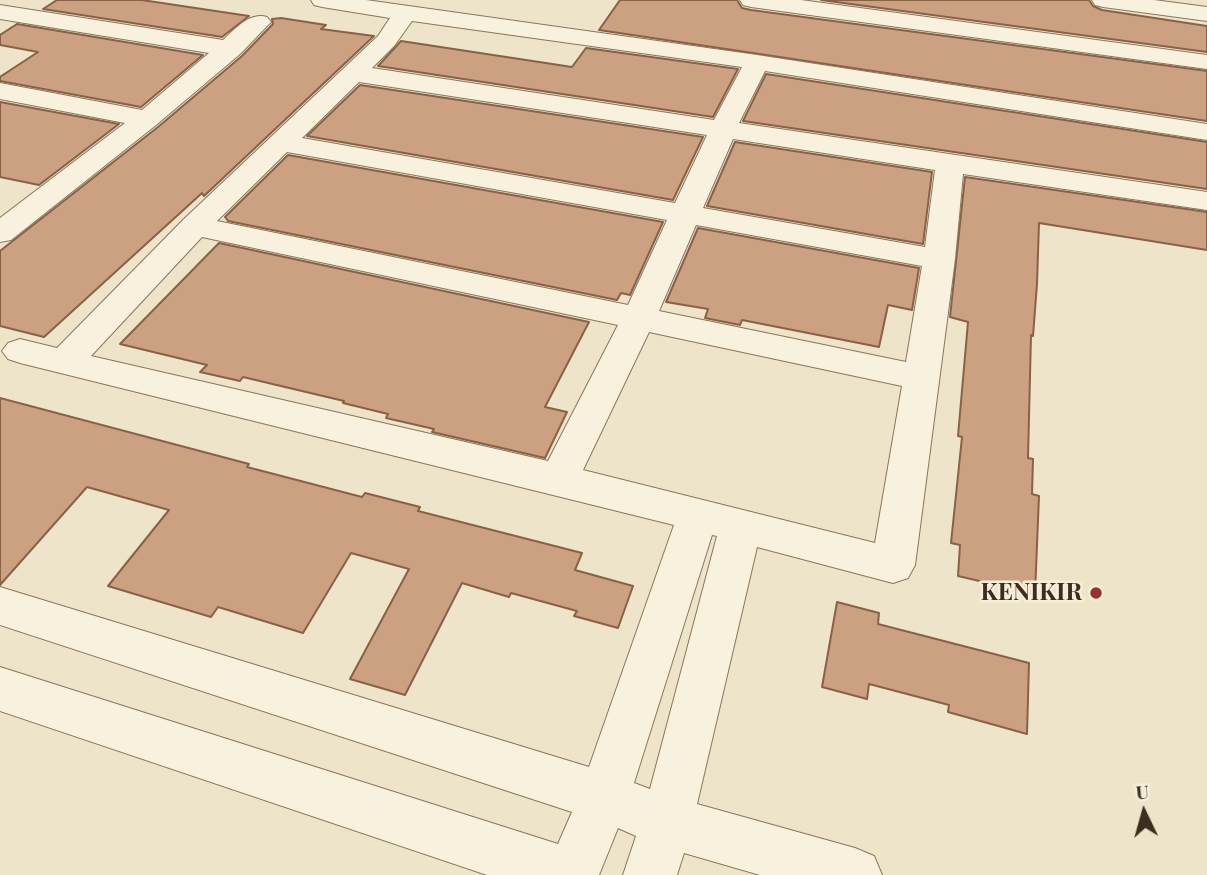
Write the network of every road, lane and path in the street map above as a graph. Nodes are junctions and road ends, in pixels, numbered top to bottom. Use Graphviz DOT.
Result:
graph roads {
  1 [pos="322,0"];
  2 [pos="751,0"];
  3 [pos="1103,0"];
  4 [pos="1203,9"];
  5 [pos="0,12"];
  6 [pos="400,12"];
  7 [pos="259,22"];
  8 [pos="231,49"];
  9 [pos="758,62"];
  10 [pos="1207,62"];
  11 [pos="352,73"];
  12 [pos="0,91"];
  13 [pos="147,119"];
  14 [pos="724,127"];
  15 [pos="1207,132"];
  16 [pos="283,143"];
  17 [pos="950,165"];
  18 [pos="1207,201"];
  19 [pos="0,203"];
  20 [pos="32,209"];
  21 [pos="686,214"];
  22 [pos="195,226"];
  23 [pos="0,233"];
  24 [pos="939,260"];
  25 [pos="639,318"];
  26 [pos="20,351"];
  27 [pos="64,362"];
  28 [pos="920,377"];
  29 [pos="559,479"];
  30 [pos="720,520"];
  31 [pos="0,606"];
  32 [pos="0,689"];
  33 [pos="604,797"];
  34 [pos="667,822"];
  35 [pos="570,875"];
  36 [pos="650,875"];
  37 [pos="855,875"];
  1 -- 6 [label="street"];
  2 -- 10 [label="street"];
  3 -- 4 [label="street"];
  5 -- 8 [label="street"];
  6 -- 9 [label="street"];
  6 -- 11 [label="street"];
  7 -- 8 [label="street"];
  8 -- 13 [label="street"];
  9 -- 14 [label="street"];
  9 -- 15 [label="street"];
  11 -- 14 [label="street"];
  11 -- 16 [label="street"];
  12 -- 13 [label="street"];
  13 -- 20 [label="street"];
  14 -- 17 [label="street"];
  14 -- 21 [label="street"];
  16 -- 21 [label="street"];
  16 -- 22 [label="street"];
  17 -- 18 [label="street"];
  17 -- 24 [label="street"];
  19 -- 20 [label="street"];
  20 -- 23 [label="street"];
  21 -- 24 [label="street"];
  21 -- 25 [label="street"];
  22 -- 25 [label="street"];
  22 -- 27 [label="street"];
  24 -- 28 [label="street"];
  25 -- 28 [label="street"];
  25 -- 29 [label="street"];
  26 -- 27 [label="street"];
  27 -- 29 [label="street"];
  28 -- 30 [label="street"];
  29 -- 30 [label="street"];
  30 -- 33 [label="street"];
  30 -- 34 [label="street"];
  31 -- 33 [label="street"];
  32 -- 35 [label="street"];
  33 -- 34 [label="street"];
  33 -- 35 [label="street"];
  34 -- 36 [label="street"];
  34 -- 37 [label="street"];
}
